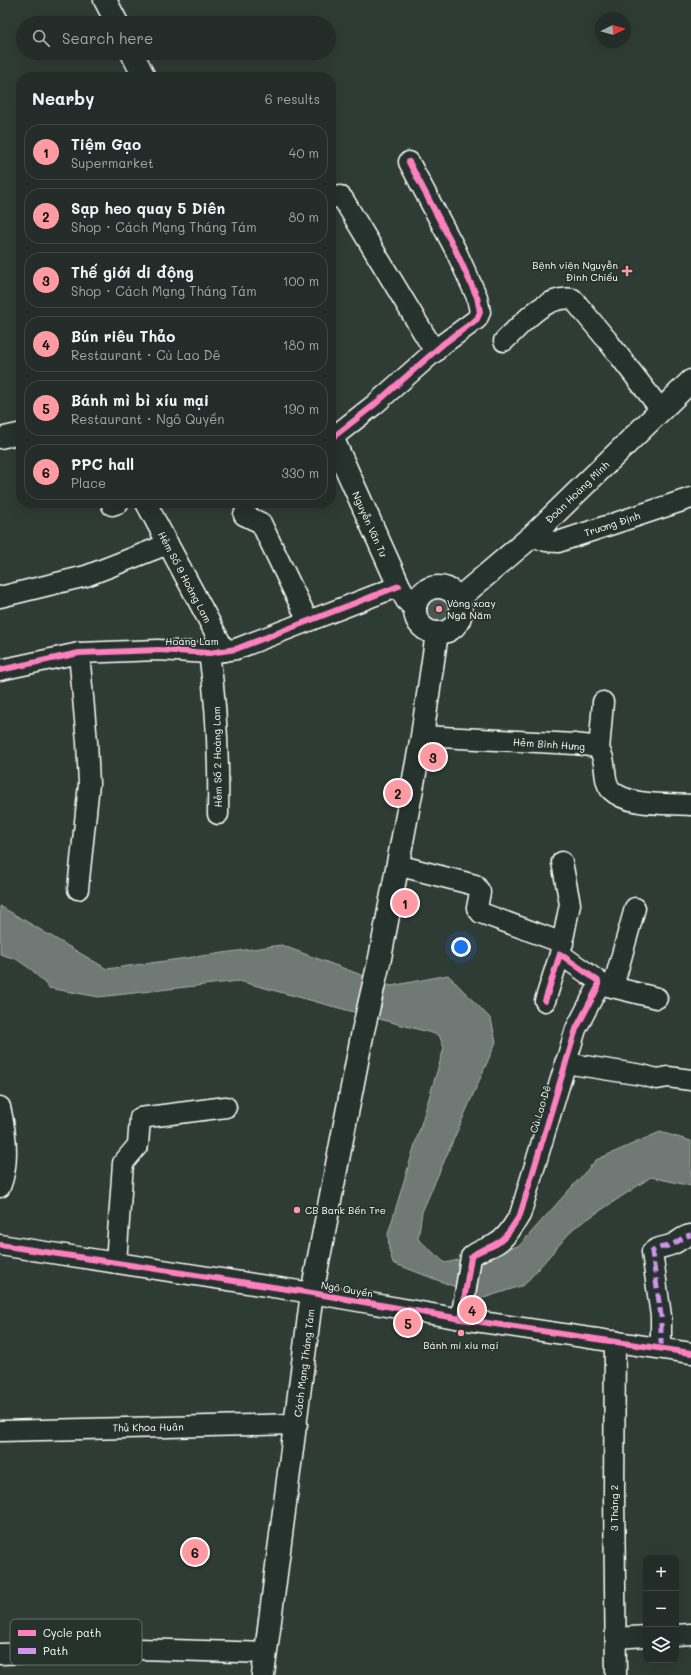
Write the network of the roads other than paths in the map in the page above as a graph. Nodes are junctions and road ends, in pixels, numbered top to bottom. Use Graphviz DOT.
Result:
graph roads {
  1 [pos="105,0"];
  2 [pos="113,16"];
  3 [pos="136,60"];
  4 [pos="142,72"];
  5 [pos="409,162"];
  6 [pos="336,197"];
  7 [pos="504,341"];
  8 [pos="435,352"];
  9 [pos="691,381"];
  10 [pos="661,410"];
  11 [pos="336,434"];
  12 [pos="336,446"];
  13 [pos="691,498"];
  14 [pos="149,508"];
  15 [pos="244,515"];
  16 [pos="532,536"];
  17 [pos="168,544"];
  18 [pos="398,586"];
  19 [pos="0,597"];
  20 [pos="458,599"];
  21 [pos="415,608"];
  22 [pos="308,621"];
  23 [pos="437,633"];
  24 [pos="217,652"];
  25 [pos="79,653"];
  26 [pos="0,670"];
  27 [pos="603,702"];
  28 [pos="422,736"];
  29 [pos="599,750"];
  30 [pos="691,804"];
  31 [pos="218,814"];
  32 [pos="562,862"];
  33 [pos="397,865"];
  34 [pos="78,889"];
  35 [pos="635,908"];
  36 [pos="561,949"];
  37 [pos="606,985"];
  38 [pos="657,998"];
  39 [pos="545,1001"];
  40 [pos="565,1063"];
  41 [pos="691,1080"];
  42 [pos="0,1107"];
  43 [pos="226,1107"];
  44 [pos="0,1187"];
  45 [pos="691,1234"];
  46 [pos="0,1245"];
  47 [pos="116,1263"];
  48 [pos="312,1293"];
  49 [pos="461,1319"];
  50 [pos="615,1342"];
  51 [pos="661,1348"];
  52 [pos="691,1353"];
  53 [pos="297,1424"];
  54 [pos="0,1430"];
  55 [pos="691,1634"];
  56 [pos="679,1635"];
  57 [pos="643,1636"];
  58 [pos="616,1638"];
  59 [pos="142,1649"];
  60 [pos="266,1653"];
  61 [pos="0,1654"];
  62 [pos="10,1654"];
  63 [pos="263,1675"];
  64 [pos="616,1675"];
  1 -- 2 [label="main road"];
  3 -- 4 [label="main road"];
  5 -- 8 [label="street"];
  6 -- 8 [label="street"];
  7 -- 10 [label="street"];
  8 -- 11 [label="street"];
  9 -- 10 [label="main road, Đoàn Hoàng Minh"];
  10 -- 16 [label="main road, Đoàn Hoàng Minh"];
  12 -- 18 [label="main road, Nguyễn Văn Tư"];
  13 -- 16 [label="street, Trương Định"];
  14 -- 17 [label="street, Hẻm Số 9 Hoàng Lam"];
  15 -- 22 [label="street"];
  16 -- 20 [label="main road, Đoàn Hoàng Minh"];
  17 -- 19 [label="street"];
  17 -- 24 [label="street, Hẻm Số 9 Hoàng Lam"];
  18 -- 21 [label="main road, Nguyễn Văn Tư"];
  18 -- 22 [label="street, Hoàng Lam"];
  20 -- 21 [label="main road"];
  20 -- 23 [label="main road"];
  21 -- 23 [label="main road"];
  22 -- 24 [label="street, Hoàng Lam"];
  23 -- 28 [label="main road"];
  24 -- 25 [label="street, Hoàng Lam"];
  24 -- 31 [label="street, Hẻm Số 2 Hoàng Lam"];
  25 -- 26 [label="street, Hoàng Lam"];
  25 -- 34 [label="street"];
  27 -- 29 [label="street"];
  28 -- 29 [label="street, Hẻm Bình Hưng"];
  28 -- 33 [label="main road"];
  29 -- 30 [label="street, Hẻm Bình Hưng"];
  32 -- 36 [label="street"];
  33 -- 36 [label="street"];
  33 -- 48 [label="main road, Cách Mạng Tháng Tám"];
  35 -- 37 [label="street, Cù Lao Dê"];
  36 -- 37 [label="street"];
  36 -- 39 [label="street"];
  37 -- 38 [label="street"];
  37 -- 40 [label="street, Cù Lao Dê"];
  40 -- 41 [label="street"];
  40 -- 49 [label="street, Cù Lao Dê"];
  42 -- 44 [label="street"];
  43 -- 47 [label="street"];
  45 -- 51 [label="street"];
  46 -- 47 [label="street, Ngô Quyền"];
  47 -- 48 [label="street, Ngô Quyền"];
  48 -- 49 [label="street, Ngô Quyền"];
  48 -- 53 [label="main road, Cách Mạng Tháng Tám"];
  49 -- 50 [label="street, Ngô Quyền"];
  50 -- 51 [label="street, Ngô Quyền"];
  50 -- 58 [label="street, 3 Tháng 2"];
  51 -- 52 [label="street, Ngô Quyền"];
  53 -- 54 [label="street, Thủ Khoa Huân"];
  53 -- 60 [label="main road, Cách Mạng Tháng Tám"];
  55 -- 56 [label="street"];
  57 -- 58 [label="street"];
  58 -- 64 [label="street, 3 Tháng 2"];
  59 -- 60 [label="street"];
  60 -- 63 [label="main road, Cách Mạng Tháng Tám"];
  61 -- 62 [label="street"];
}
